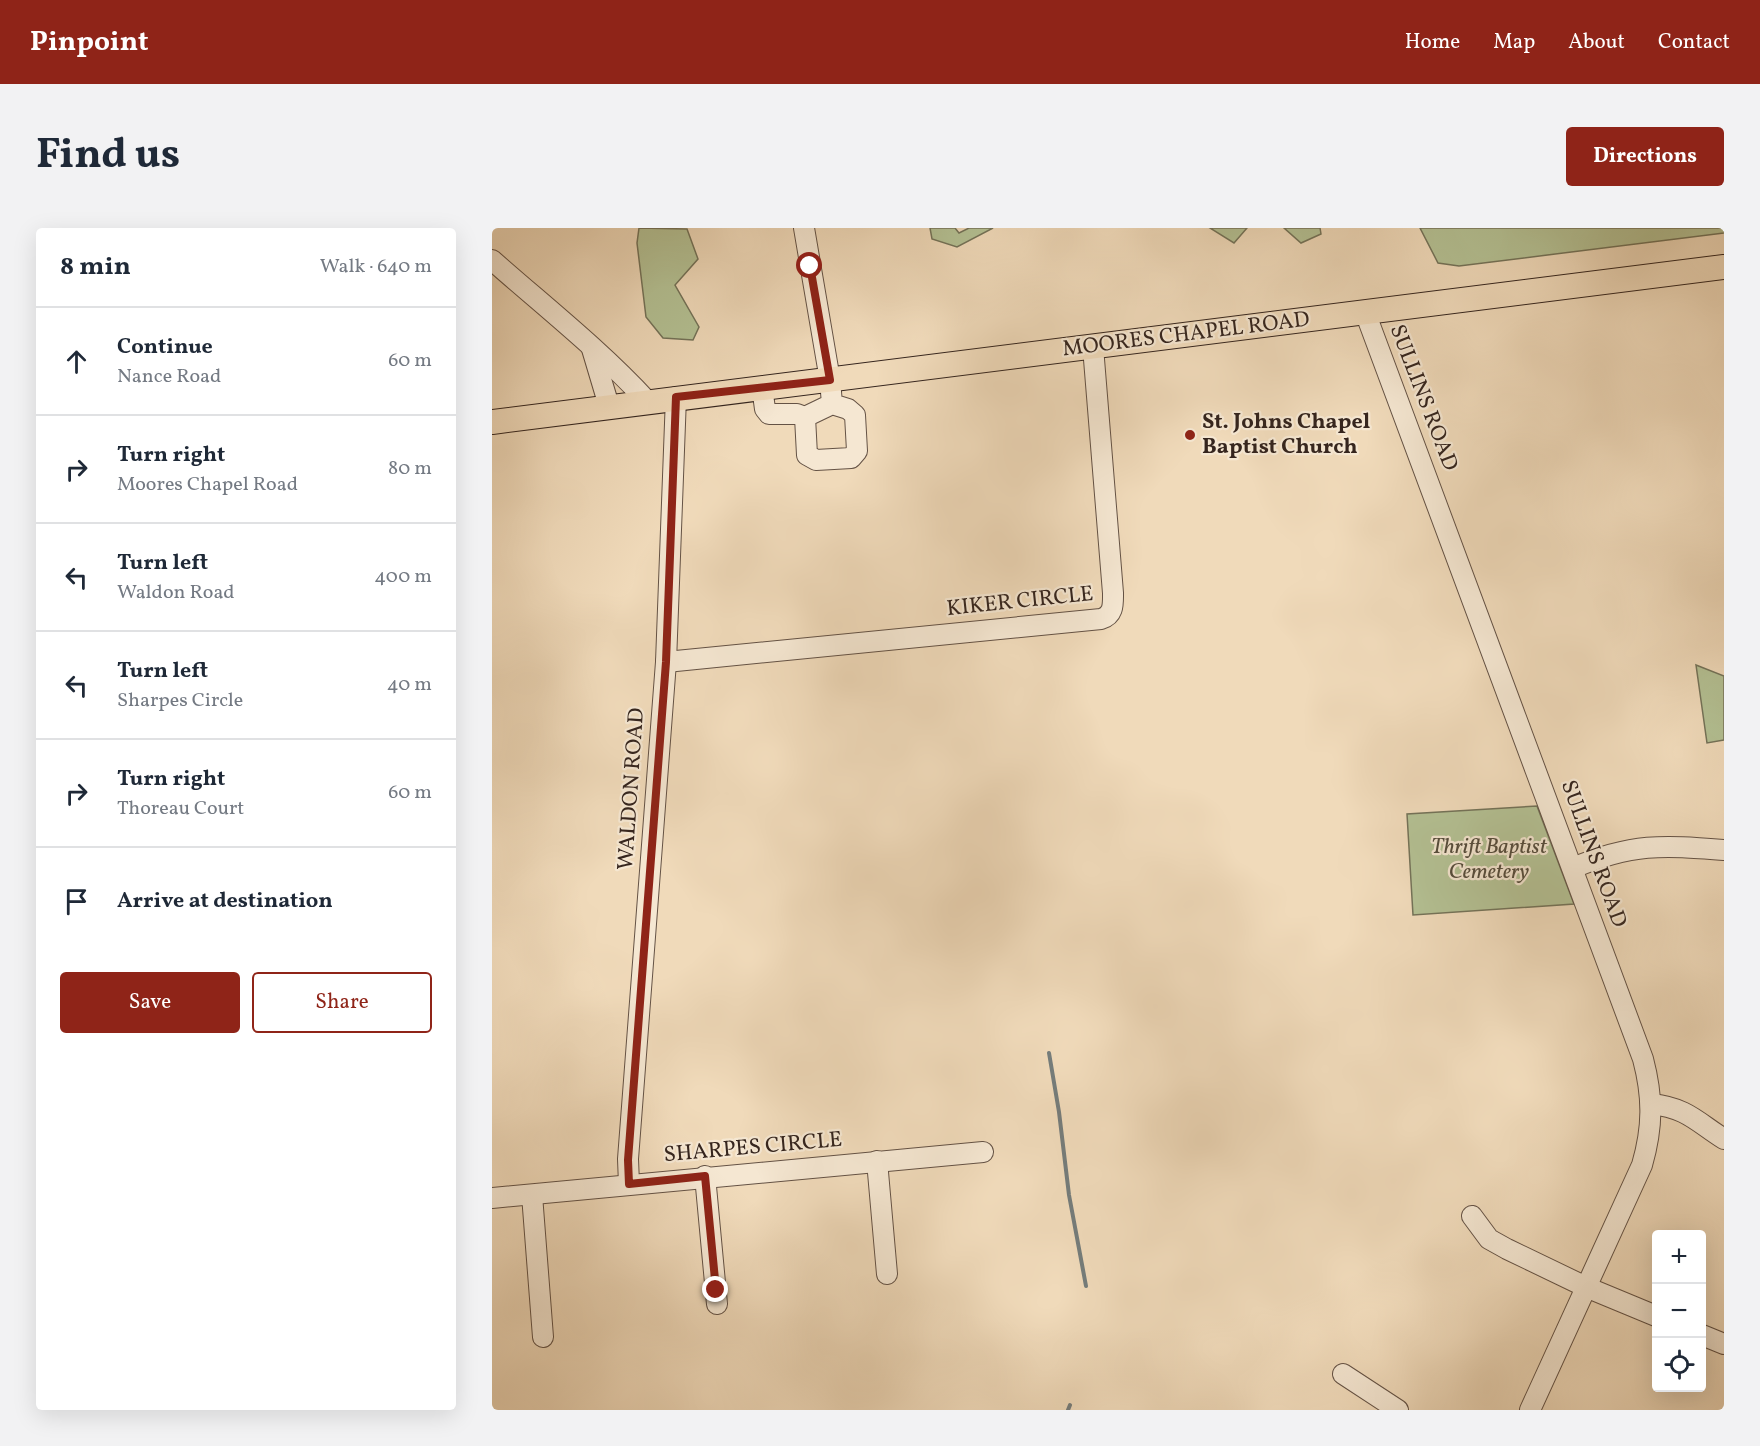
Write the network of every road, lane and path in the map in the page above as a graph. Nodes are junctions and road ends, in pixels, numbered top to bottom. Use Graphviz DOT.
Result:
graph roads {
  1 [pos="804,228"];
  2 [pos="492,260"];
  3 [pos="1724,267"];
  4 [pos="1365,312"];
  5 [pos="1093,347"];
  6 [pos="592,349"];
  7 [pos="830,380"];
  8 [pos="762,387"];
  9 [pos="676,397"];
  10 [pos="647,401"];
  11 [pos="832,404"];
  12 [pos="609,406"];
  13 [pos="805,417"];
  14 [pos="492,422"];
  15 [pos="666,662"];
  16 [pos="1724,850"];
  17 [pos="1573,868"];
  18 [pos="1652,1104"];
  19 [pos="1724,1139"];
  20 [pos="982,1152"];
  21 [pos="877,1161"];
  22 [pos="705,1176"];
  23 [pos="629,1184"];
  24 [pos="532,1195"];
  25 [pos="492,1198"];
  26 [pos="1472,1216"];
  27 [pos="887,1274"];
  28 [pos="1586,1287"];
  29 [pos="717,1304"];
  30 [pos="1652,1314"];
  31 [pos="543,1337"];
  32 [pos="1706,1337"];
  33 [pos="1724,1344"];
  34 [pos="1343,1374"];
  35 [pos="1398,1410"];
  36 [pos="1530,1410"];
  1 -- 7 [label="street"];
  2 -- 6 [label="street"];
  3 -- 4 [label="main road, MOORES CHAPEL ROAD"];
  4 -- 5 [label="main road, MOORES CHAPEL ROAD"];
  4 -- 17 [label="street, SULLINS ROAD"];
  5 -- 7 [label="main road, MOORES CHAPEL ROAD"];
  5 -- 15 [label="street, KIKER CIRCLE"];
  6 -- 10 [label="street"];
  6 -- 12 [label="street"];
  7 -- 8 [label="main road, MOORES CHAPEL ROAD"];
  7 -- 11 [label="street"];
  8 -- 9 [label="main road, MOORES CHAPEL ROAD"];
  8 -- 13 [label="street"];
  9 -- 10 [label="main road, MOORES CHAPEL ROAD"];
  9 -- 15 [label="street, WALDON ROAD"];
  10 -- 12 [label="main road, MOORES CHAPEL ROAD"];
  11 -- 13 [label="street"];
  11 -- 13 [label="street"];
  12 -- 14 [label="main road, MOORES CHAPEL ROAD"];
  15 -- 23 [label="street, WALDON ROAD"];
  16 -- 17 [label="street"];
  17 -- 18 [label="street, SULLINS ROAD"];
  18 -- 19 [label="street"];
  18 -- 28 [label="street, SULLINS ROAD"];
  20 -- 21 [label="street, SHARPES CIRCLE"];
  21 -- 22 [label="street, SHARPES CIRCLE"];
  21 -- 27 [label="street"];
  22 -- 23 [label="street, SHARPES CIRCLE"];
  22 -- 29 [label="street"];
  23 -- 24 [label="street, SHARPES CIRCLE"];
  24 -- 25 [label="street, SHARPES CIRCLE"];
  24 -- 31 [label="street"];
  26 -- 28 [label="street"];
  28 -- 30 [label="street"];
  28 -- 36 [label="street, SULLINS ROAD"];
  32 -- 33 [label="street"];
  34 -- 35 [label="street"];
}
